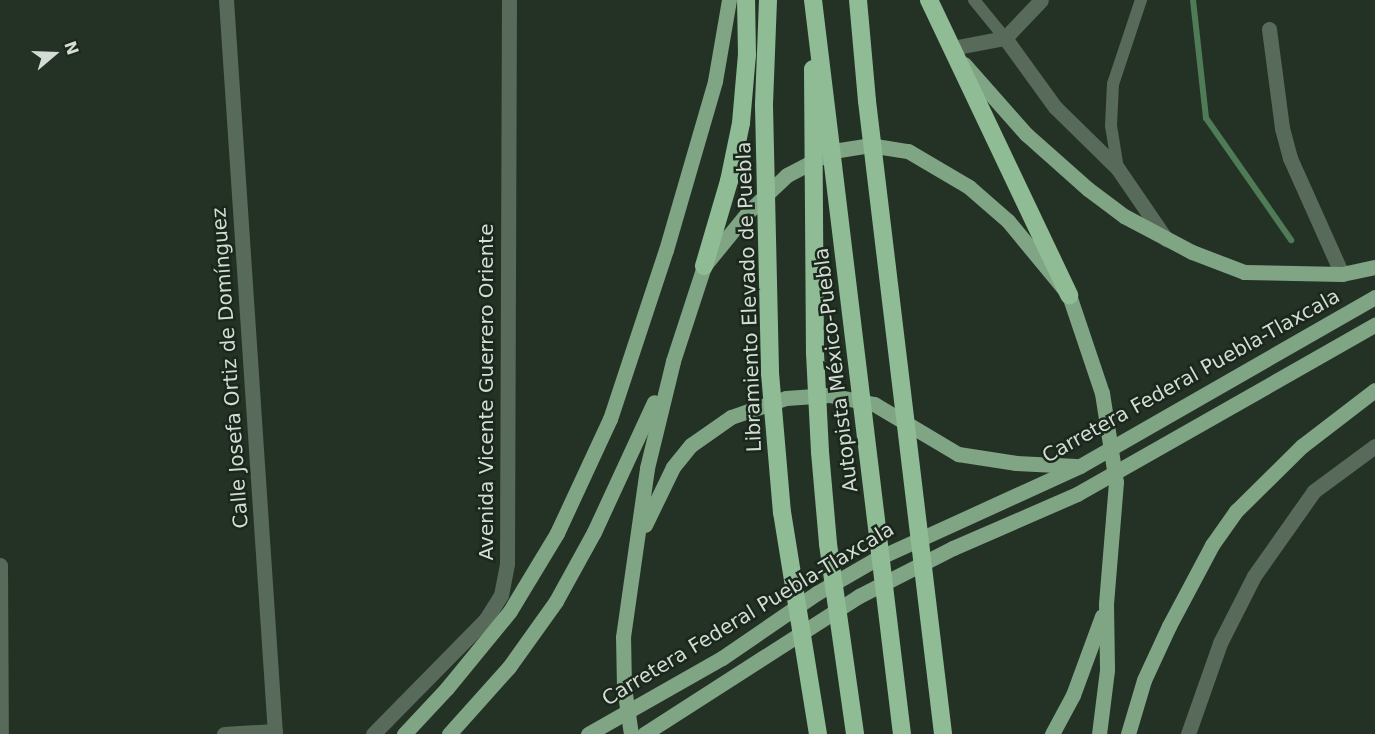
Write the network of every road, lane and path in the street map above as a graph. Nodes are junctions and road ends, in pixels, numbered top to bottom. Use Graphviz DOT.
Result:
graph roads {
  1 [pos="226,0"];
  2 [pos="509,0"];
  3 [pos="729,0"];
  4 [pos="746,0"];
  5 [pos="768,0"];
  6 [pos="813,0"];
  7 [pos="858,0"];
  8 [pos="929,0"];
  9 [pos="974,0"];
  10 [pos="1041,0"];
  11 [pos="1141,0"];
  12 [pos="1269,29"];
  13 [pos="1005,38"];
  14 [pos="952,48"];
  15 [pos="1118,169"];
  16 [pos="1166,239"];
  17 [pos="704,266"];
  18 [pos="1375,267"];
  19 [pos="1342,274"];
  20 [pos="1069,295"];
  21 [pos="1375,297"];
  22 [pos="1375,326"];
  23 [pos="673,361"];
  24 [pos="1375,390"];
  25 [pos="1375,446"];
  26 [pos="1080,466"];
  27 [pos="635,551"];
  28 [pos="0,565"];
  29 [pos="1106,604"];
  30 [pos="275,732"];
  31 [pos="1,734"];
  32 [pos="224,734"];
  33 [pos="373,734"];
  34 [pos="404,734"];
  35 [pos="449,734"];
  36 [pos="588,734"];
  37 [pos="631,734"];
  38 [pos="644,734"];
  39 [pos="818,734"];
  40 [pos="855,734"];
  41 [pos="902,734"];
  42 [pos="943,734"];
  43 [pos="1052,734"];
  44 [pos="1100,734"];
  45 [pos="1128,734"];
  46 [pos="1188,734"];
  1 -- 30 [label="street, Calle Josefa Ortiz de Domínguez"];
  2 -- 33 [label="street, Avenida Vicente Guerrero Oriente"];
  3 -- 34 [label="main road"];
  4 -- 17 [label="highway"];
  5 -- 39 [label="highway, Libramiento Elevado de Puebla"];
  6 -- 40 [label="highway"];
  6 -- 41 [label="highway, Autopista México-Puebla"];
  7 -- 42 [label="highway"];
  8 -- 14 [label="highway"];
  9 -- 13 [label="lane"];
  10 -- 13 [label="street"];
  11 -- 15 [label="lane"];
  12 -- 19 [label="street"];
  13 -- 14 [label="street"];
  13 -- 15 [label="street"];
  14 -- 16 [label="main road"];
  14 -- 20 [label="highway"];
  15 -- 16 [label="street"];
  16 -- 19 [label="main road"];
  17 -- 20 [label="main road"];
  17 -- 23 [label="main road"];
  18 -- 19 [label="main road"];
  20 -- 29 [label="main road"];
  21 -- 26 [label="main road, Carretera Federal Puebla-Tlaxcala"];
  22 -- 38 [label="main road, Carretera Federal Puebla-Tlaxcala"];
  23 -- 27 [label="main road"];
  23 -- 35 [label="main road"];
  24 -- 45 [label="main road"];
  25 -- 46 [label="street"];
  26 -- 27 [label="main road"];
  26 -- 36 [label="main road, Carretera Federal Puebla-Tlaxcala"];
  27 -- 37 [label="main road"];
  28 -- 31 [label="street"];
  29 -- 43 [label="main road"];
  29 -- 44 [label="main road"];
  30 -- 32 [label="street"];
}
